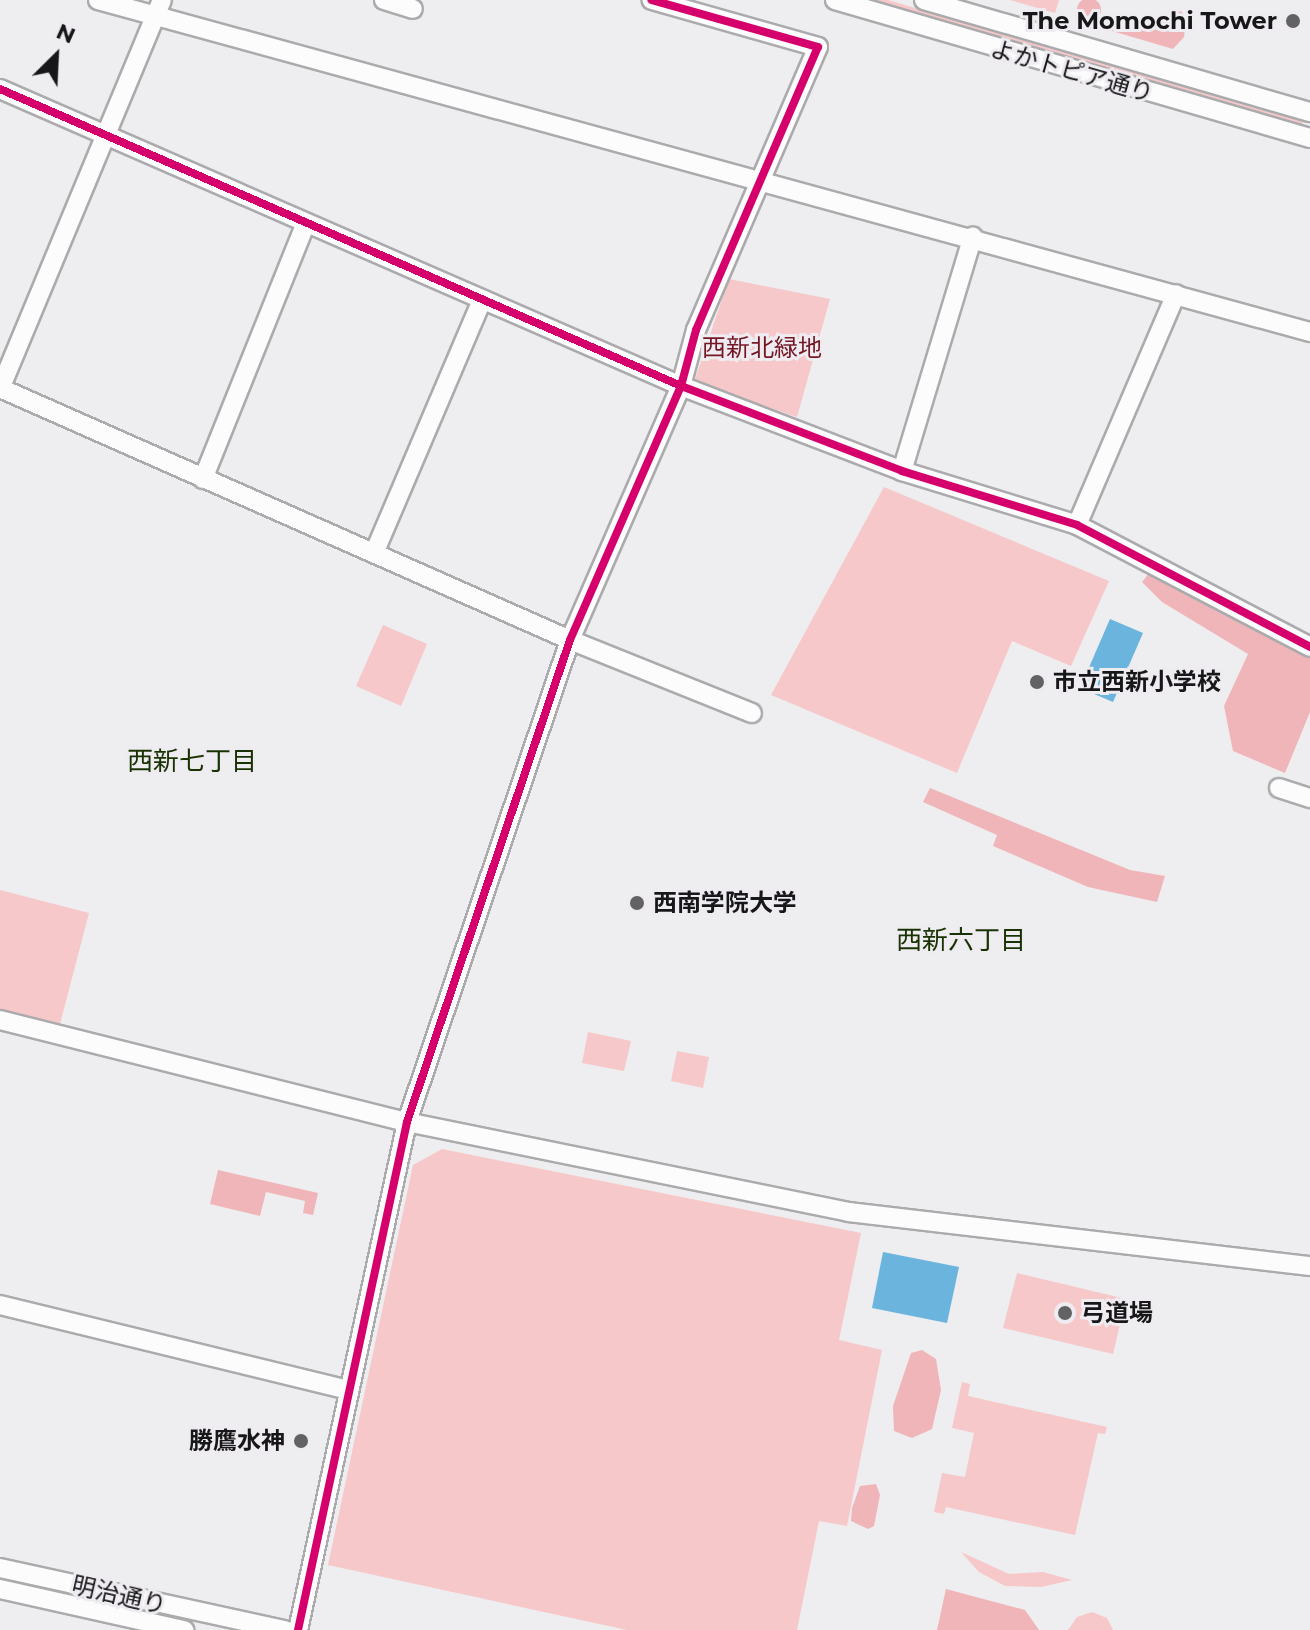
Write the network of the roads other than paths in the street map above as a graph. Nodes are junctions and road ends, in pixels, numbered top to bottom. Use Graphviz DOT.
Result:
graph roads {
  1 [pos="98,0"];
  2 [pos="162,0"];
  3 [pos="384,0"];
  4 [pos="652,0"];
  5 [pos="835,0"];
  6 [pos="924,0"];
  7 [pos="413,9"];
  8 [pos="155,18"];
  9 [pos="0,89"];
  10 [pos="1310,112"];
  11 [pos="106,135"];
  12 [pos="1310,138"];
  13 [pos="762,185"];
  14 [pos="305,225"];
  15 [pos="973,236"];
  16 [pos="1176,294"];
  17 [pos="482,300"];
  18 [pos="1310,332"];
  19 [pos="681,386"];
  20 [pos="0,388"];
  21 [pos="902,471"];
  22 [pos="203,479"];
  23 [pos="1077,525"];
  24 [pos="375,551"];
  25 [pos="570,640"];
  26 [pos="1310,647"];
  27 [pos="752,713"];
  28 [pos="1279,788"];
  29 [pos="1310,798"];
  30 [pos="0,1020"];
  31 [pos="407,1122"];
  32 [pos="1310,1266"];
  33 [pos="0,1305"];
  34 [pos="348,1390"];
  35 [pos="0,1568"];
  36 [pos="0,1589"];
  37 [pos="184,1630"];
  38 [pos="285,1630"];
  39 [pos="298,1630"];
  1 -- 8 [label="street"];
  2 -- 8 [label="street"];
  3 -- 7 [label="street"];
  4 -- 13 [label="street"];
  5 -- 12 [label="street, よかトピア通り"];
  6 -- 10 [label="street, よかトピア通り"];
  8 -- 11 [label="street"];
  8 -- 13 [label="street"];
  9 -- 11 [label="street"];
  11 -- 14 [label="street"];
  11 -- 20 [label="street"];
  13 -- 15 [label="street"];
  13 -- 19 [label="street"];
  14 -- 17 [label="street"];
  14 -- 22 [label="street"];
  15 -- 16 [label="street"];
  15 -- 21 [label="street"];
  16 -- 18 [label="street"];
  16 -- 23 [label="street"];
  17 -- 19 [label="street"];
  17 -- 24 [label="street"];
  19 -- 21 [label="street"];
  19 -- 25 [label="street"];
  20 -- 22 [label="street"];
  21 -- 23 [label="street"];
  22 -- 24 [label="street"];
  23 -- 26 [label="street"];
  24 -- 25 [label="street"];
  25 -- 27 [label="street"];
  25 -- 31 [label="street"];
  28 -- 29 [label="street"];
  30 -- 31 [label="street"];
  31 -- 32 [label="street"];
  31 -- 34 [label="street"];
  33 -- 34 [label="street"];
  34 -- 39 [label="street"];
  35 -- 38 [label="street, 明治通り"];
  36 -- 37 [label="street, 明治通り"];
}
